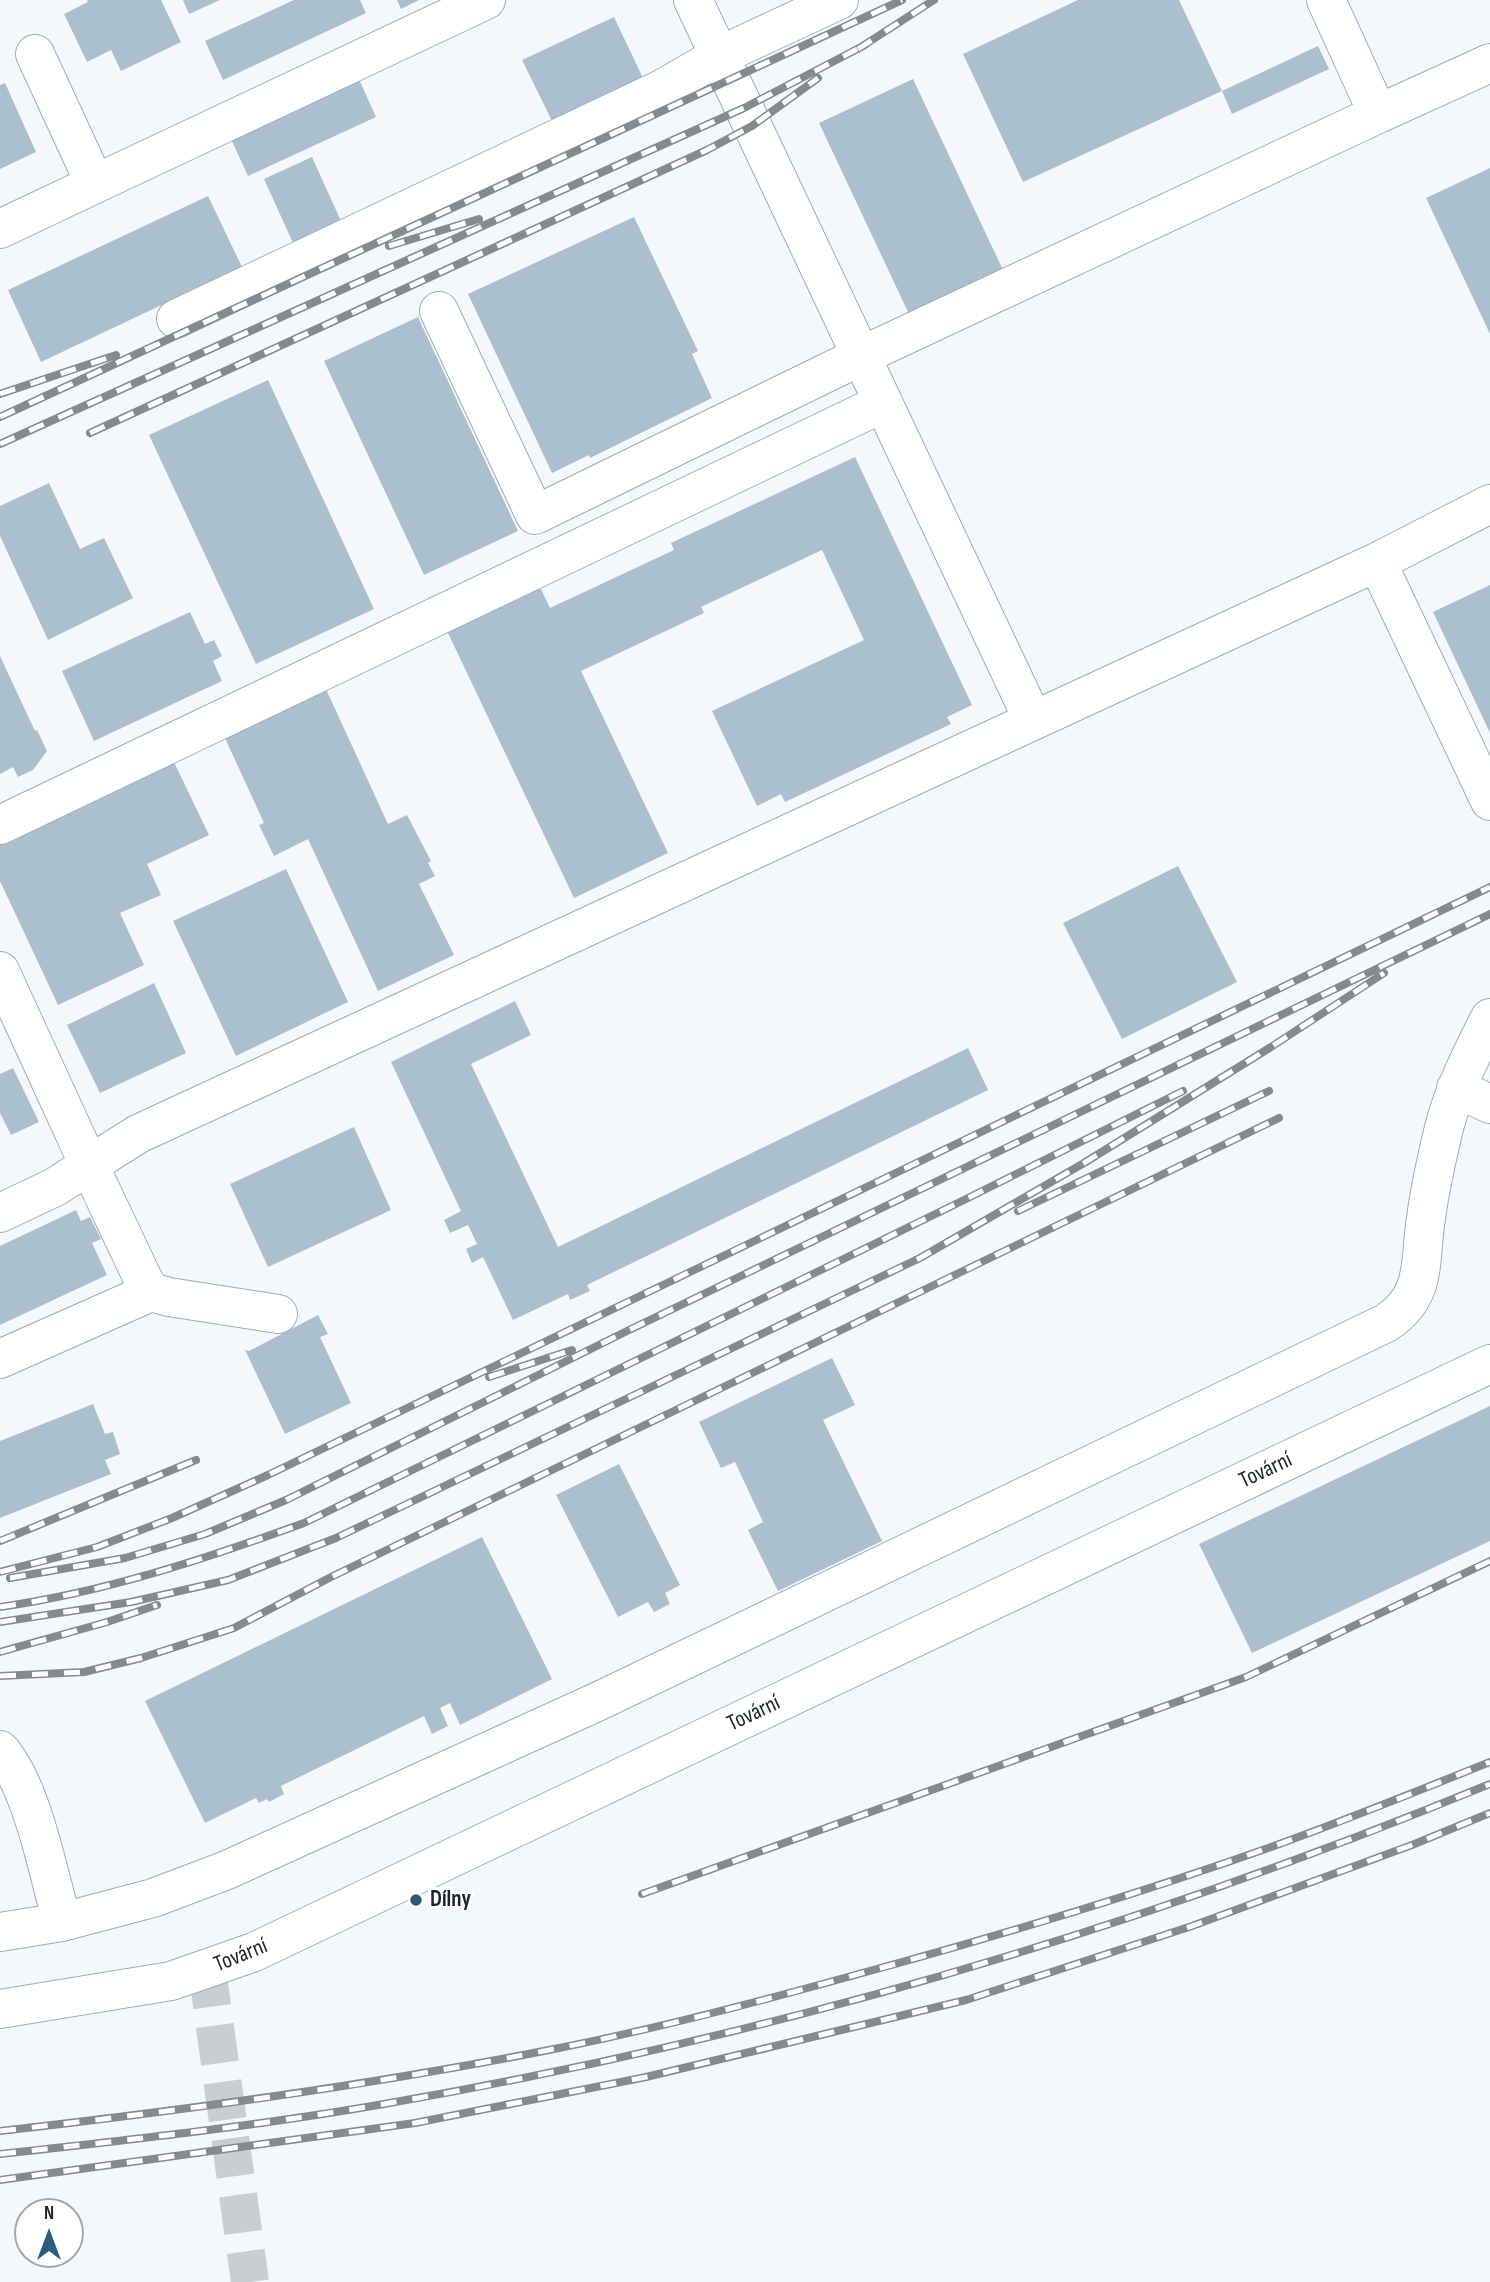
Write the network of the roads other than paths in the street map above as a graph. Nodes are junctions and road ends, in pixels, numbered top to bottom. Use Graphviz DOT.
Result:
graph roads {
  1 [pos="486,0"];
  2 [pos="693,0"];
  3 [pos="839,0"];
  4 [pos="1326,0"];
  5 [pos="35,54"];
  6 [pos="719,56"];
  7 [pos="1490,63"];
  8 [pos="1378,114"];
  9 [pos="95,184"];
  10 [pos="0,229"];
  11 [pos="439,311"];
  12 [pos="176,319"];
  13 [pos="861,356"];
  14 [pos="883,403"];
  15 [pos="1490,505"];
  16 [pos="1377,562"];
  17 [pos="1033,720"];
  18 [pos="1490,801"];
  19 [pos="0,825"];
  20 [pos="0,971"];
  21 [pos="1490,1018"];
  22 [pos="1473,1096"];
  23 [pos="89,1165"];
  24 [pos="0,1213"];
  25 [pos="151,1292"];
  26 [pos="278,1314"];
  27 [pos="0,1359"];
  28 [pos="1490,1364"];
  29 [pos="0,1750"];
  30 [pos="62,1922"];
  31 [pos="0,1932"];
  32 [pos="0,2009"];
  1 -- 9 [label="street"];
  2 -- 6 [label="street"];
  3 -- 6 [label="street"];
  4 -- 8 [label="street"];
  5 -- 9 [label="street"];
  6 -- 12 [label="street"];
  6 -- 13 [label="street"];
  7 -- 8 [label="street"];
  8 -- 13 [label="street"];
  9 -- 10 [label="street"];
  11 -- 13 [label="street"];
  13 -- 14 [label="street"];
  14 -- 17 [label="street"];
  14 -- 19 [label="street"];
  15 -- 16 [label="street"];
  16 -- 17 [label="street"];
  16 -- 18 [label="street"];
  17 -- 23 [label="street"];
  20 -- 23 [label="street"];
  21 -- 22 [label="street"];
  22 -- 30 [label="street"];
  23 -- 24 [label="street"];
  23 -- 25 [label="street"];
  25 -- 26 [label="street"];
  25 -- 27 [label="street"];
  28 -- 32 [label="street, Tovární"];
  29 -- 30 [label="street"];
  30 -- 31 [label="street"];
}
